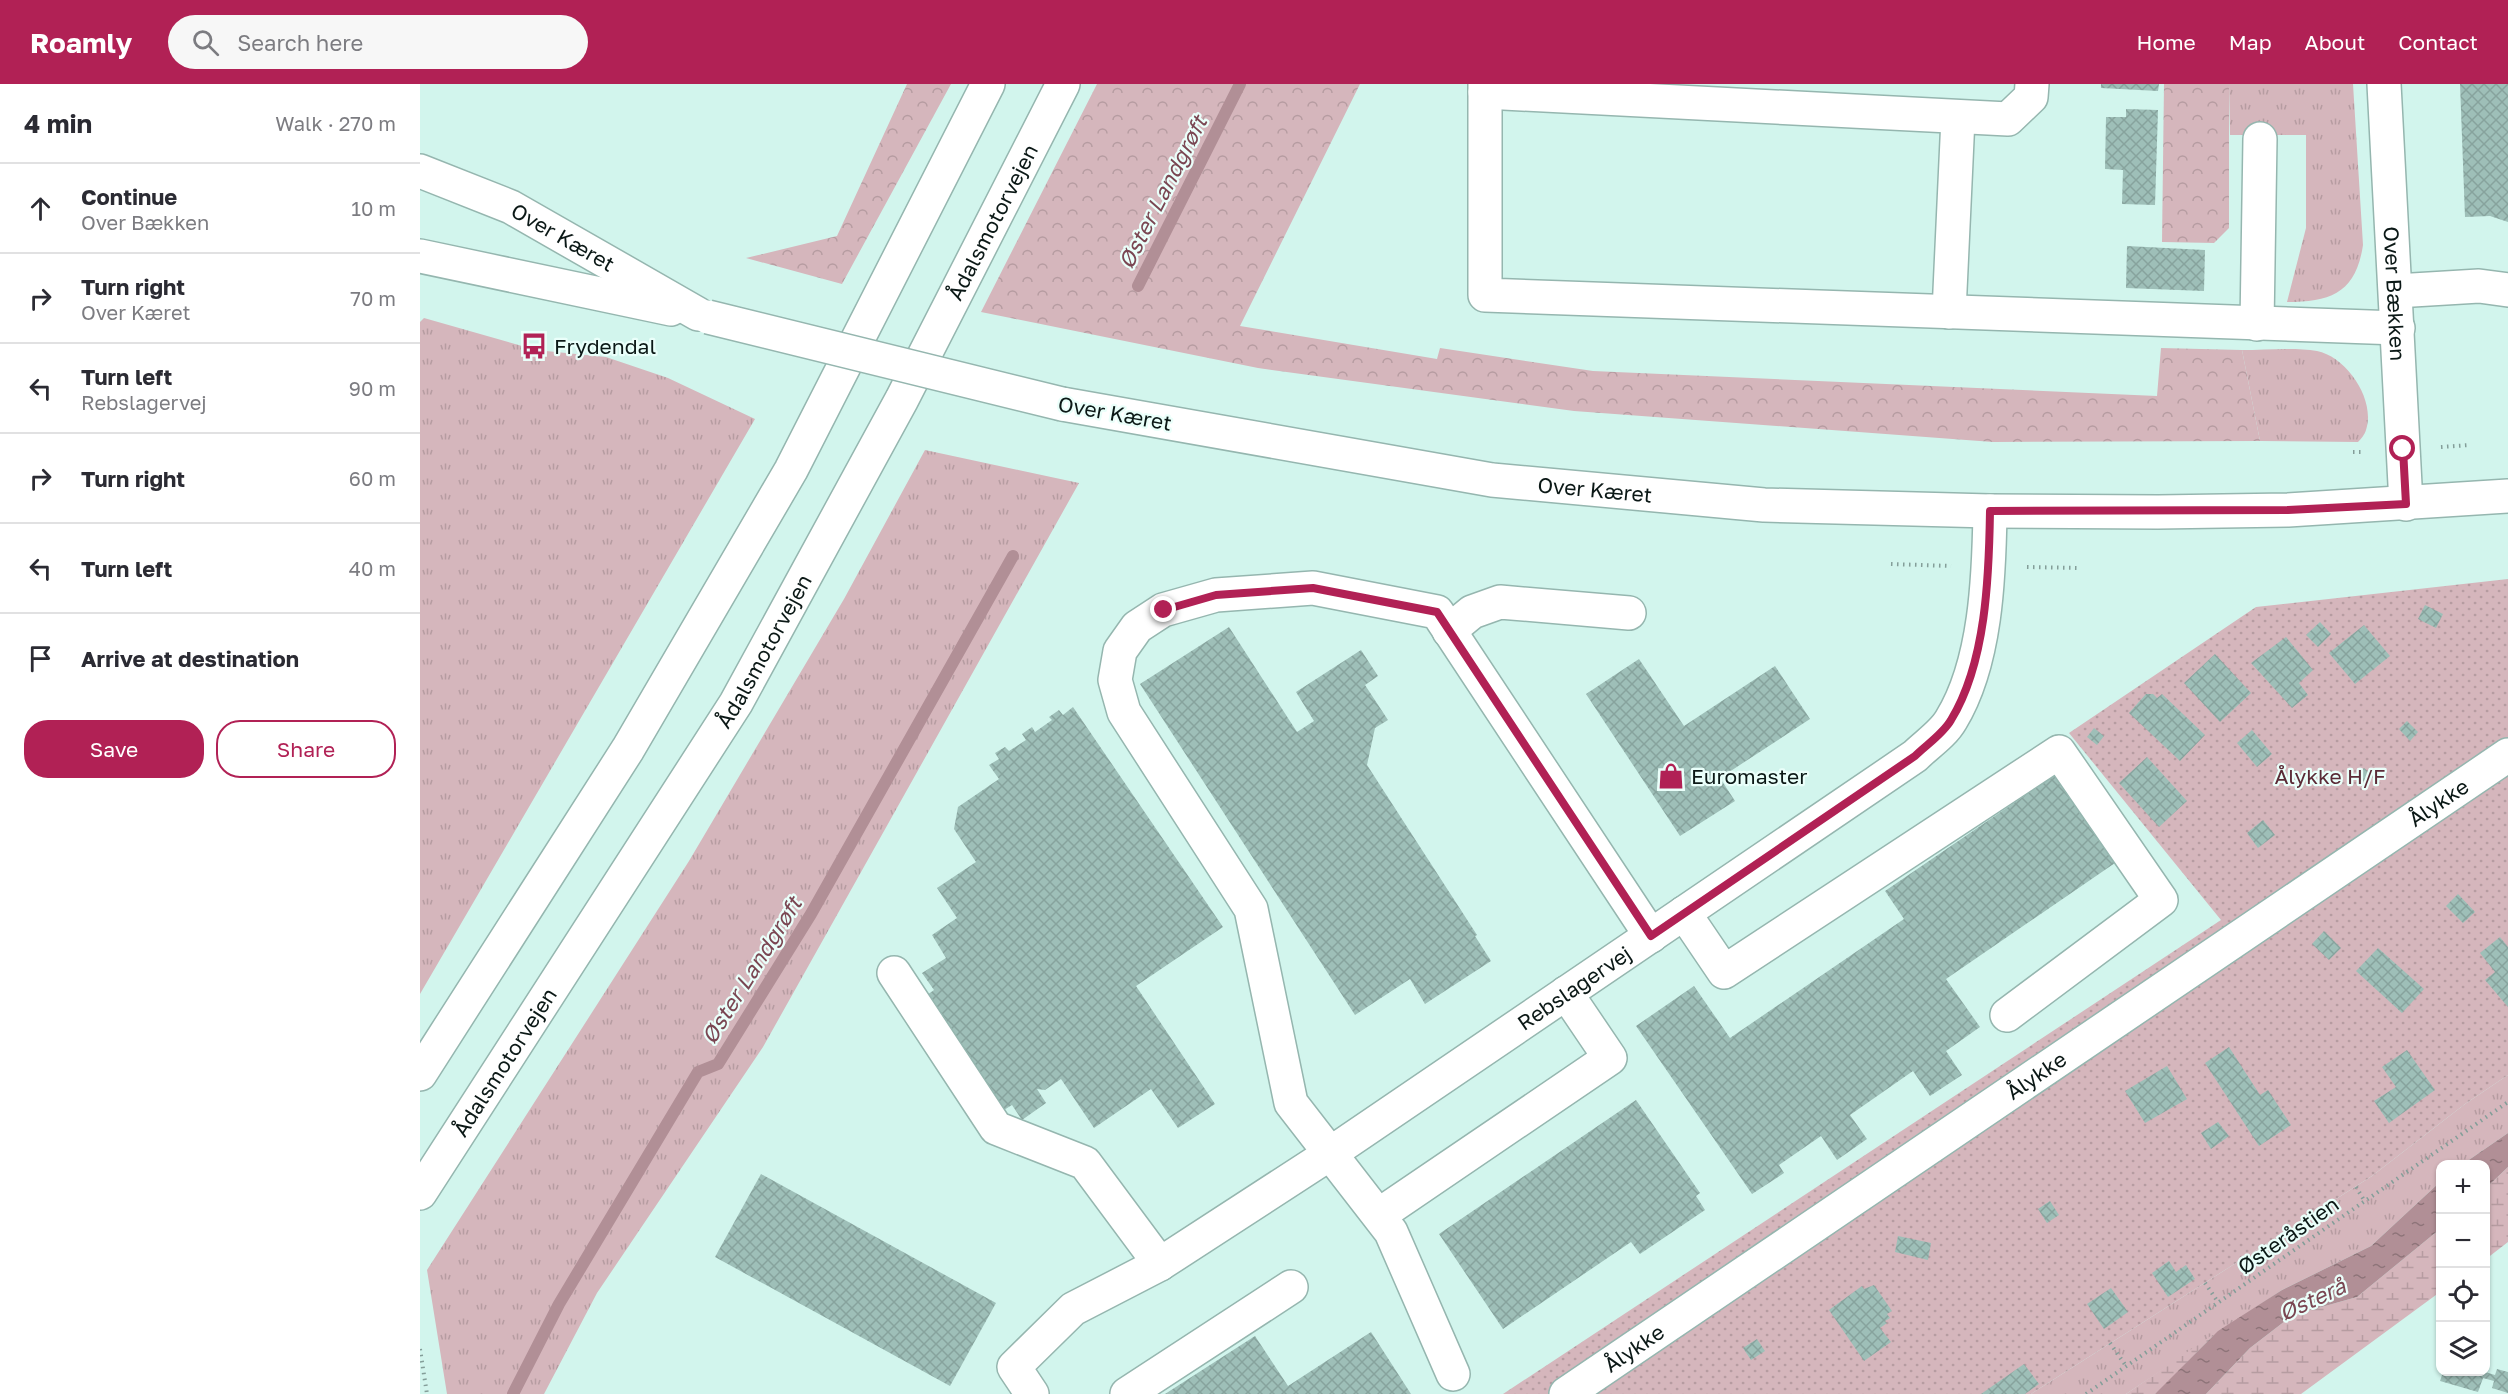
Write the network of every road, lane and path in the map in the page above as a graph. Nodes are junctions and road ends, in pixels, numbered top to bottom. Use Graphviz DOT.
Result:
graph roads {
  1 [pos="988,84"];
  2 [pos="1063,84"];
  3 [pos="2032,84"];
  4 [pos="2384,84"];
  5 [pos="1485,88"];
  6 [pos="1958,118"];
  7 [pos="2260,139"];
  8 [pos="420,171"];
  9 [pos="420,256"];
  10 [pos="2508,290"];
  11 [pos="2396,291"];
  12 [pos="1949,312"];
  13 [pos="703,316"];
  14 [pos="2257,324"];
  15 [pos="2398,328"];
  16 [pos="2508,496"];
  17 [pos="2406,504"];
  18 [pos="1990,511"];
  19 [pos="1629,613"];
  20 [pos="1449,630"];
  21 [pos="2508,755"];
  22 [pos="1684,913"];
  23 [pos="1651,936"];
  24 [pos="894,973"];
  25 [pos="1566,993"];
  26 [pos="2007,1015"];
  27 [pos="420,1074"];
  28 [pos="2508,1102"];
  29 [pos="1331,1153"];
  30 [pos="2356,1187"];
  31 [pos="420,1193"];
  32 [pos="2364,1200"];
  33 [pos="1379,1215"];
  34 [pos="1160,1264"];
  35 [pos="2205,1282"];
  36 [pos="1291,1287"];
  37 [pos="2218,1302"];
  38 [pos="2110,1343"];
  39 [pos="420,1349"];
  40 [pos="2126,1366"];
  41 [pos="1453,1374"];
  42 [pos="427,1394"];
  43 [pos="1032,1394"];
  44 [pos="1126,1394"];
  45 [pos="1566,1394"];
  46 [pos="2086,1394"];
  1 -- 27 [label="main road"];
  2 -- 31 [label="main road, Ådalsmotorvejen"];
  3 -- 6 [label="main road"];
  4 -- 11 [label="main road, Over Bækken"];
  5 -- 6 [label="main road"];
  5 -- 12 [label="main road"];
  6 -- 12 [label="main road"];
  7 -- 14 [label="main road"];
  8 -- 13 [label="main road, Over Kæret"];
  9 -- 13 [label="main road, Over Kæret"];
  10 -- 11 [label="main road"];
  11 -- 15 [label="main road, Over Bækken"];
  12 -- 14 [label="main road"];
  13 -- 18 [label="main road, Over Kæret, bridge"];
  14 -- 15 [label="main road"];
  15 -- 17 [label="main road, Over Bækken"];
  16 -- 17 [label="main road, Over Kæret"];
  17 -- 18 [label="main road, Over Kæret"];
  18 -- 22 [label="main road, Rebslagervej"];
  19 -- 20 [label="main road"];
  20 -- 23 [label="main road"];
  20 -- 29 [label="main road"];
  21 -- 45 [label="main road, Ålykke"];
  22 -- 23 [label="main road, Rebslagervej"];
  22 -- 26 [label="main road"];
  23 -- 25 [label="main road, Rebslagervej"];
  24 -- 34 [label="main road"];
  25 -- 29 [label="main road, Rebslagervej"];
  25 -- 33 [label="main road"];
  28 -- 32 [label="path, Østeråstien"];
  29 -- 33 [label="main road"];
  29 -- 34 [label="main road, Rebslagervej"];
  30 -- 32 [label="path"];
  32 -- 37 [label="path, Østeråstien"];
  33 -- 41 [label="main road"];
  34 -- 43 [label="main road, Rebslagervej"];
  35 -- 37 [label="path"];
  36 -- 44 [label="main road"];
  37 -- 40 [label="path, Østeråstien"];
  38 -- 40 [label="path"];
  39 -- 42 [label="path"];
  40 -- 46 [label="path, Østeråstien"];
}
